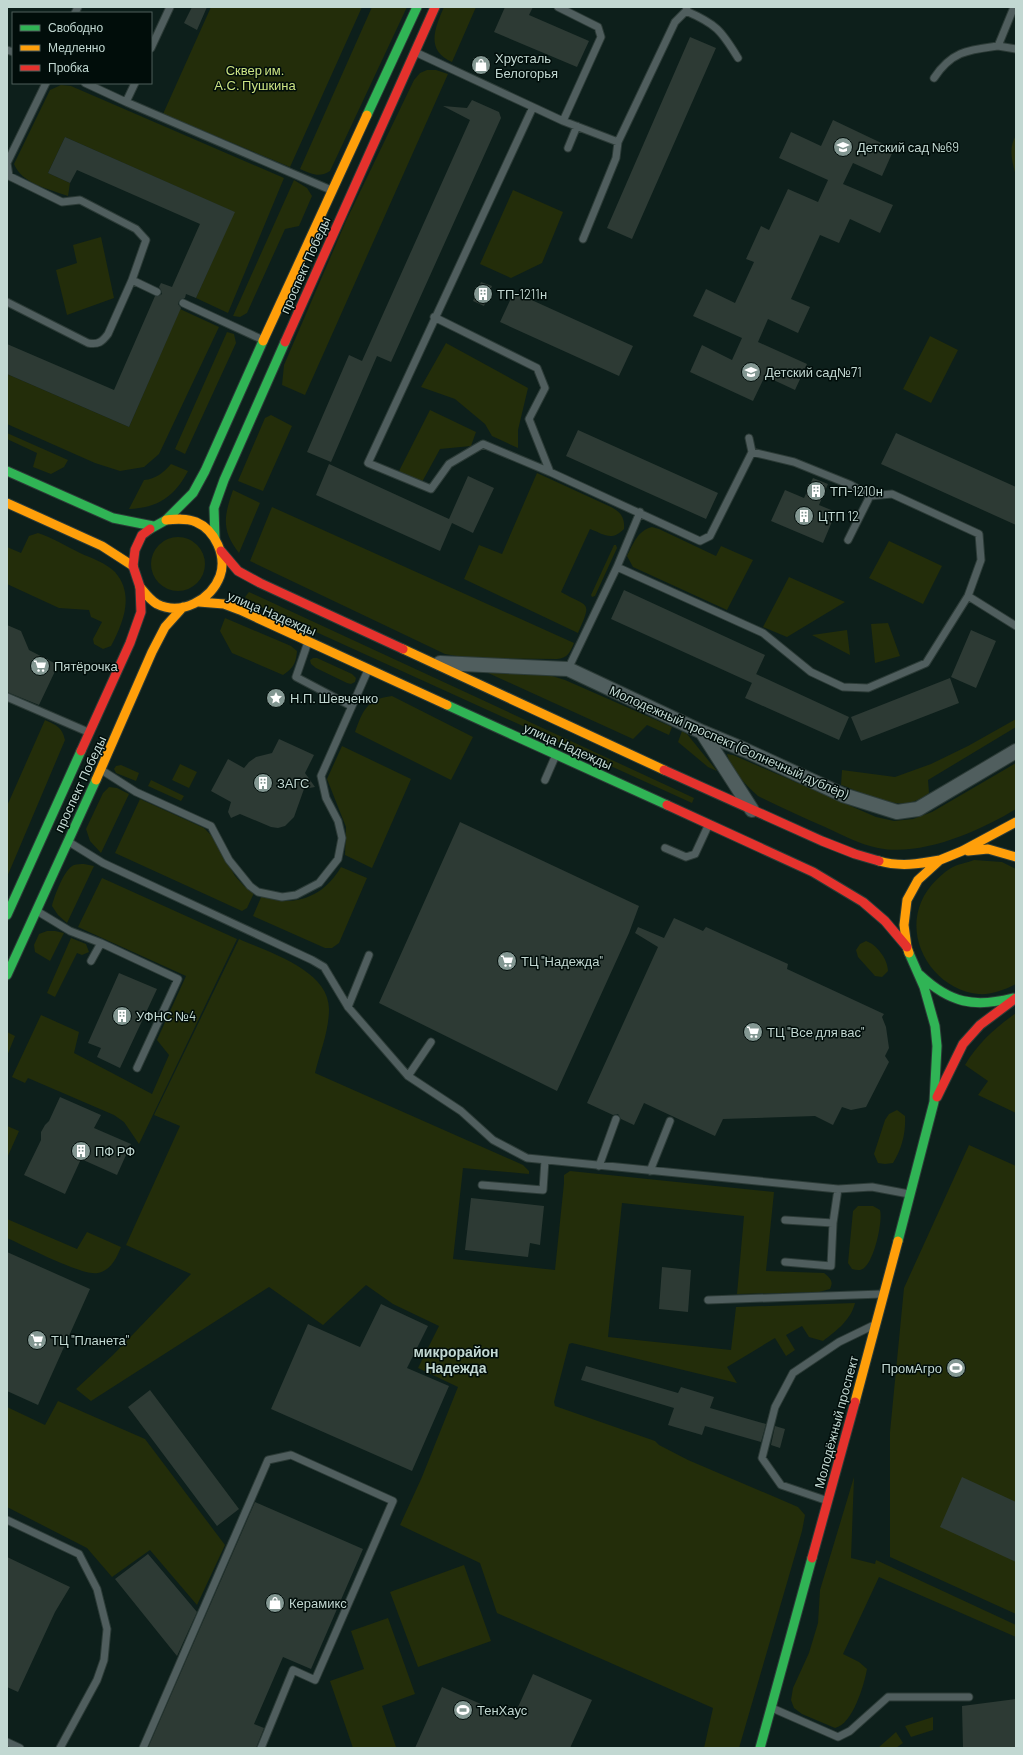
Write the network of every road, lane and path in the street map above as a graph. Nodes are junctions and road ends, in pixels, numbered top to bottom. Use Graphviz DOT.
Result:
graph roads {
  1 [pos="170,7"];
  2 [pos="417,7"];
  3 [pos="435,7"];
  4 [pos="558,7"];
  5 [pos="1014,7"];
  6 [pos="686,9"];
  7 [pos="152,46"];
  8 [pos="998,46"];
  9 [pos="1016,49"];
  10 [pos="414,51"];
  11 [pos="738,58"];
  12 [pos="934,78"];
  13 [pos="46,84"];
  14 [pos="87,84"];
  15 [pos="135,84"];
  16 [pos="126,102"];
  17 [pos="533,107"];
  18 [pos="563,121"];
  19 [pos="577,126"];
  20 [pos="618,142"];
  21 [pos="568,148"];
  22 [pos="333,190"];
  23 [pos="583,239"];
  24 [pos="132,280"];
  25 [pos="157,292"];
  26 [pos="7,302"];
  27 [pos="183,303"];
  28 [pos="434,317"];
  29 [pos="263,340"];
  30 [pos="750,438"];
  31 [pos="752,452"];
  32 [pos="7,471"];
  33 [pos="550,472"];
  34 [pos="870,496"];
  35 [pos="7,503"];
  36 [pos="640,512"];
  37 [pos="166,520"];
  38 [pos="153,526"];
  39 [pos="215,538"];
  40 [pos="848,540"];
  41 [pos="220,551"];
  42 [pos="133,566"];
  43 [pos="617,567"];
  44 [pos="140,587"];
  45 [pos="968,596"];
  46 [pos="199,602"];
  47 [pos="183,607"];
  48 [pos="1016,626"];
  49 [pos="308,642"];
  50 [pos="428,662"];
  51 [pos="368,669"];
  52 [pos="568,669"];
  53 [pos="7,697"];
  54 [pos="352,706"];
  55 [pos="702,732"];
  56 [pos="90,733"];
  57 [pos="1016,751"];
  58 [pos="556,755"];
  59 [pos="101,769"];
  60 [pos="545,780"];
  61 [pos="753,811"];
  62 [pos="1016,822"];
  63 [pos="709,824"];
  64 [pos="68,842"];
  65 [pos="665,848"];
  66 [pos="962,851"];
  67 [pos="1016,857"];
  68 [pos="940,860"];
  69 [pos="37,911"];
  70 [pos="7,915"];
  71 [pos="101,943"];
  72 [pos="907,947"];
  73 [pos="369,955"];
  74 [pos="92,961"];
  75 [pos="916,970"];
  76 [pos="7,975"];
  77 [pos="1016,998"];
  78 [pos="348,1007"];
  79 [pos="431,1042"];
  80 [pos="138,1068"];
  81 [pos="408,1076"];
  82 [pos="934,1102"];
  83 [pos="616,1119"];
  84 [pos="670,1121"];
  85 [pos="545,1160"];
  86 [pos="599,1166"];
  87 [pos="650,1171"];
  88 [pos="482,1185"];
  89 [pos="838,1189"];
  90 [pos="911,1194"];
  91 [pos="785,1220"];
  92 [pos="833,1223"];
  93 [pos="784,1262"];
  94 [pos="884,1294"];
  95 [pos="708,1300"];
  96 [pos="875,1325"];
  97 [pos="828,1501"];
  98 [pos="7,1520"];
  99 [pos="969,1697"];
  100 [pos="770,1707"];
  101 [pos="7,1742"];
  102 [pos="20,1748"];
  103 [pos="60,1748"];
  104 [pos="143,1748"];
  105 [pos="261,1748"];
  106 [pos="760,1748"];
  1 -- 7 [label="lane"];
  2 -- 22 [label="main road, проспект Победы"];
  3 -- 10 [label="main road, проспект Победы"];
  4 -- 18 [label="lane"];
  5 -- 8 [label="lane"];
  6 -- 11 [label="lane"];
  6 -- 20 [label="lane"];
  8 -- 9 [label="lane"];
  8 -- 12 [label="lane"];
  10 -- 17 [label="lane"];
  10 -- 39 [label="main road, проспект Победы"];
  13 -- 24 [label="lane"];
  14 -- 16 [label="lane"];
  15 -- 16 [label="lane"];
  16 -- 22 [label="lane"];
  17 -- 18 [label="lane"];
  17 -- 28 [label="lane"];
  18 -- 19 [label="lane"];
  19 -- 20 [label="lane"];
  19 -- 21 [label="lane"];
  20 -- 23 [label="lane"];
  22 -- 29 [label="main road, проспект Победы"];
  24 -- 25 [label="lane"];
  24 -- 26 [label="lane"];
  27 -- 29 [label="lane"];
  28 -- 33 [label="lane"];
  28 -- 33 [label="lane"];
  29 -- 37 [label="main road, проспект Победы"];
  30 -- 31 [label="lane"];
  31 -- 34 [label="lane"];
  31 -- 36 [label="lane"];
  32 -- 38 [label="main road"];
  33 -- 36 [label="lane"];
  34 -- 40 [label="lane"];
  34 -- 45 [label="lane"];
  35 -- 42 [label="main road"];
  36 -- 43 [label="lane"];
  37 -- 38 [label="main road, проспект Победы"];
  37 -- 39 [label="main road, проспект Победы"];
  38 -- 42 [label="main road, проспект Победы"];
  39 -- 41 [label="main road, проспект Победы"];
  41 -- 46 [label="main road, проспект Победы"];
  41 -- 50 [label="main road, улица Надежды"];
  42 -- 44 [label="main road, проспект Победы"];
  43 -- 45 [label="lane"];
  43 -- 52 [label="lane"];
  44 -- 47 [label="main road, проспект Победы"];
  44 -- 56 [label="main road, проспект Победы"];
  45 -- 48 [label="lane"];
  46 -- 47 [label="main road, проспект Победы"];
  46 -- 49 [label="main road, улица Надежды"];
  47 -- 59 [label="main road, проспект Победы"];
  49 -- 51 [label="main road, улица Надежды"];
  49 -- 54 [label="lane"];
  50 -- 52 [label="street, Молодежный проспект (Солнечный дублёр)"];
  50 -- 61 [label="main road, улица Надежды"];
  51 -- 54 [label="lane"];
  51 -- 58 [label="main road, улица Надежды"];
  52 -- 55 [label="street, Молодежный проспект (Солнечный дублёр)"];
  53 -- 56 [label="lane"];
  54 -- 59 [label="lane"];
  55 -- 57 [label="street, Молодежный проспект (Солнечный дублёр)"];
  55 -- 61 [label="street"];
  56 -- 70 [label="main road, проспект Победы"];
  58 -- 60 [label="lane"];
  58 -- 63 [label="main road, улица Надежды"];
  59 -- 64 [label="main road, проспект Победы"];
  61 -- 68 [label="main road, улица Надежды"];
  62 -- 66 [label="main road, Молодёжный проспект"];
  63 -- 65 [label="lane"];
  63 -- 72 [label="main road, улица Надежды"];
  64 -- 69 [label="main road, проспект Победы"];
  64 -- 78 [label="lane"];
  66 -- 67 [label="main road, Молодёжный проспект"];
  66 -- 68 [label="main road, Молодёжный проспект"];
  68 -- 72 [label="main road, Молодёжный проспект"];
  69 -- 71 [label="lane"];
  69 -- 76 [label="main road, проспект Победы"];
  71 -- 74 [label="lane"];
  71 -- 80 [label="lane"];
  72 -- 75 [label="main road, Молодёжный проспект"];
  73 -- 78 [label="lane"];
  75 -- 77 [label="main road, Молодёжный проспект"];
  75 -- 82 [label="main road, Молодёжный проспект"];
  77 -- 82 [label="main road, Молодёжный проспект"];
  78 -- 81 [label="lane"];
  79 -- 81 [label="lane"];
  81 -- 85 [label="lane"];
  82 -- 90 [label="main road, Молодёжный проспект"];
  83 -- 86 [label="lane"];
  84 -- 87 [label="lane"];
  85 -- 86 [label="lane"];
  85 -- 88 [label="lane"];
  86 -- 87 [label="lane"];
  87 -- 89 [label="lane"];
  89 -- 90 [label="lane"];
  89 -- 92 [label="lane"];
  90 -- 94 [label="main road, Молодёжный проспект"];
  91 -- 92 [label="lane"];
  92 -- 93 [label="lane"];
  94 -- 95 [label="lane"];
  94 -- 96 [label="main road, Молодёжный проспект"];
  96 -- 97 [label="main road, Молодёжный проспект"];
  96 -- 97 [label="lane"];
  97 -- 100 [label="main road, Молодёжный проспект"];
  98 -- 103 [label="lane"];
  99 -- 100 [label="lane"];
  100 -- 106 [label="main road, Молодёжный проспект"];
  101 -- 102 [label="lane"];
  104 -- 105 [label="lane"];
}
